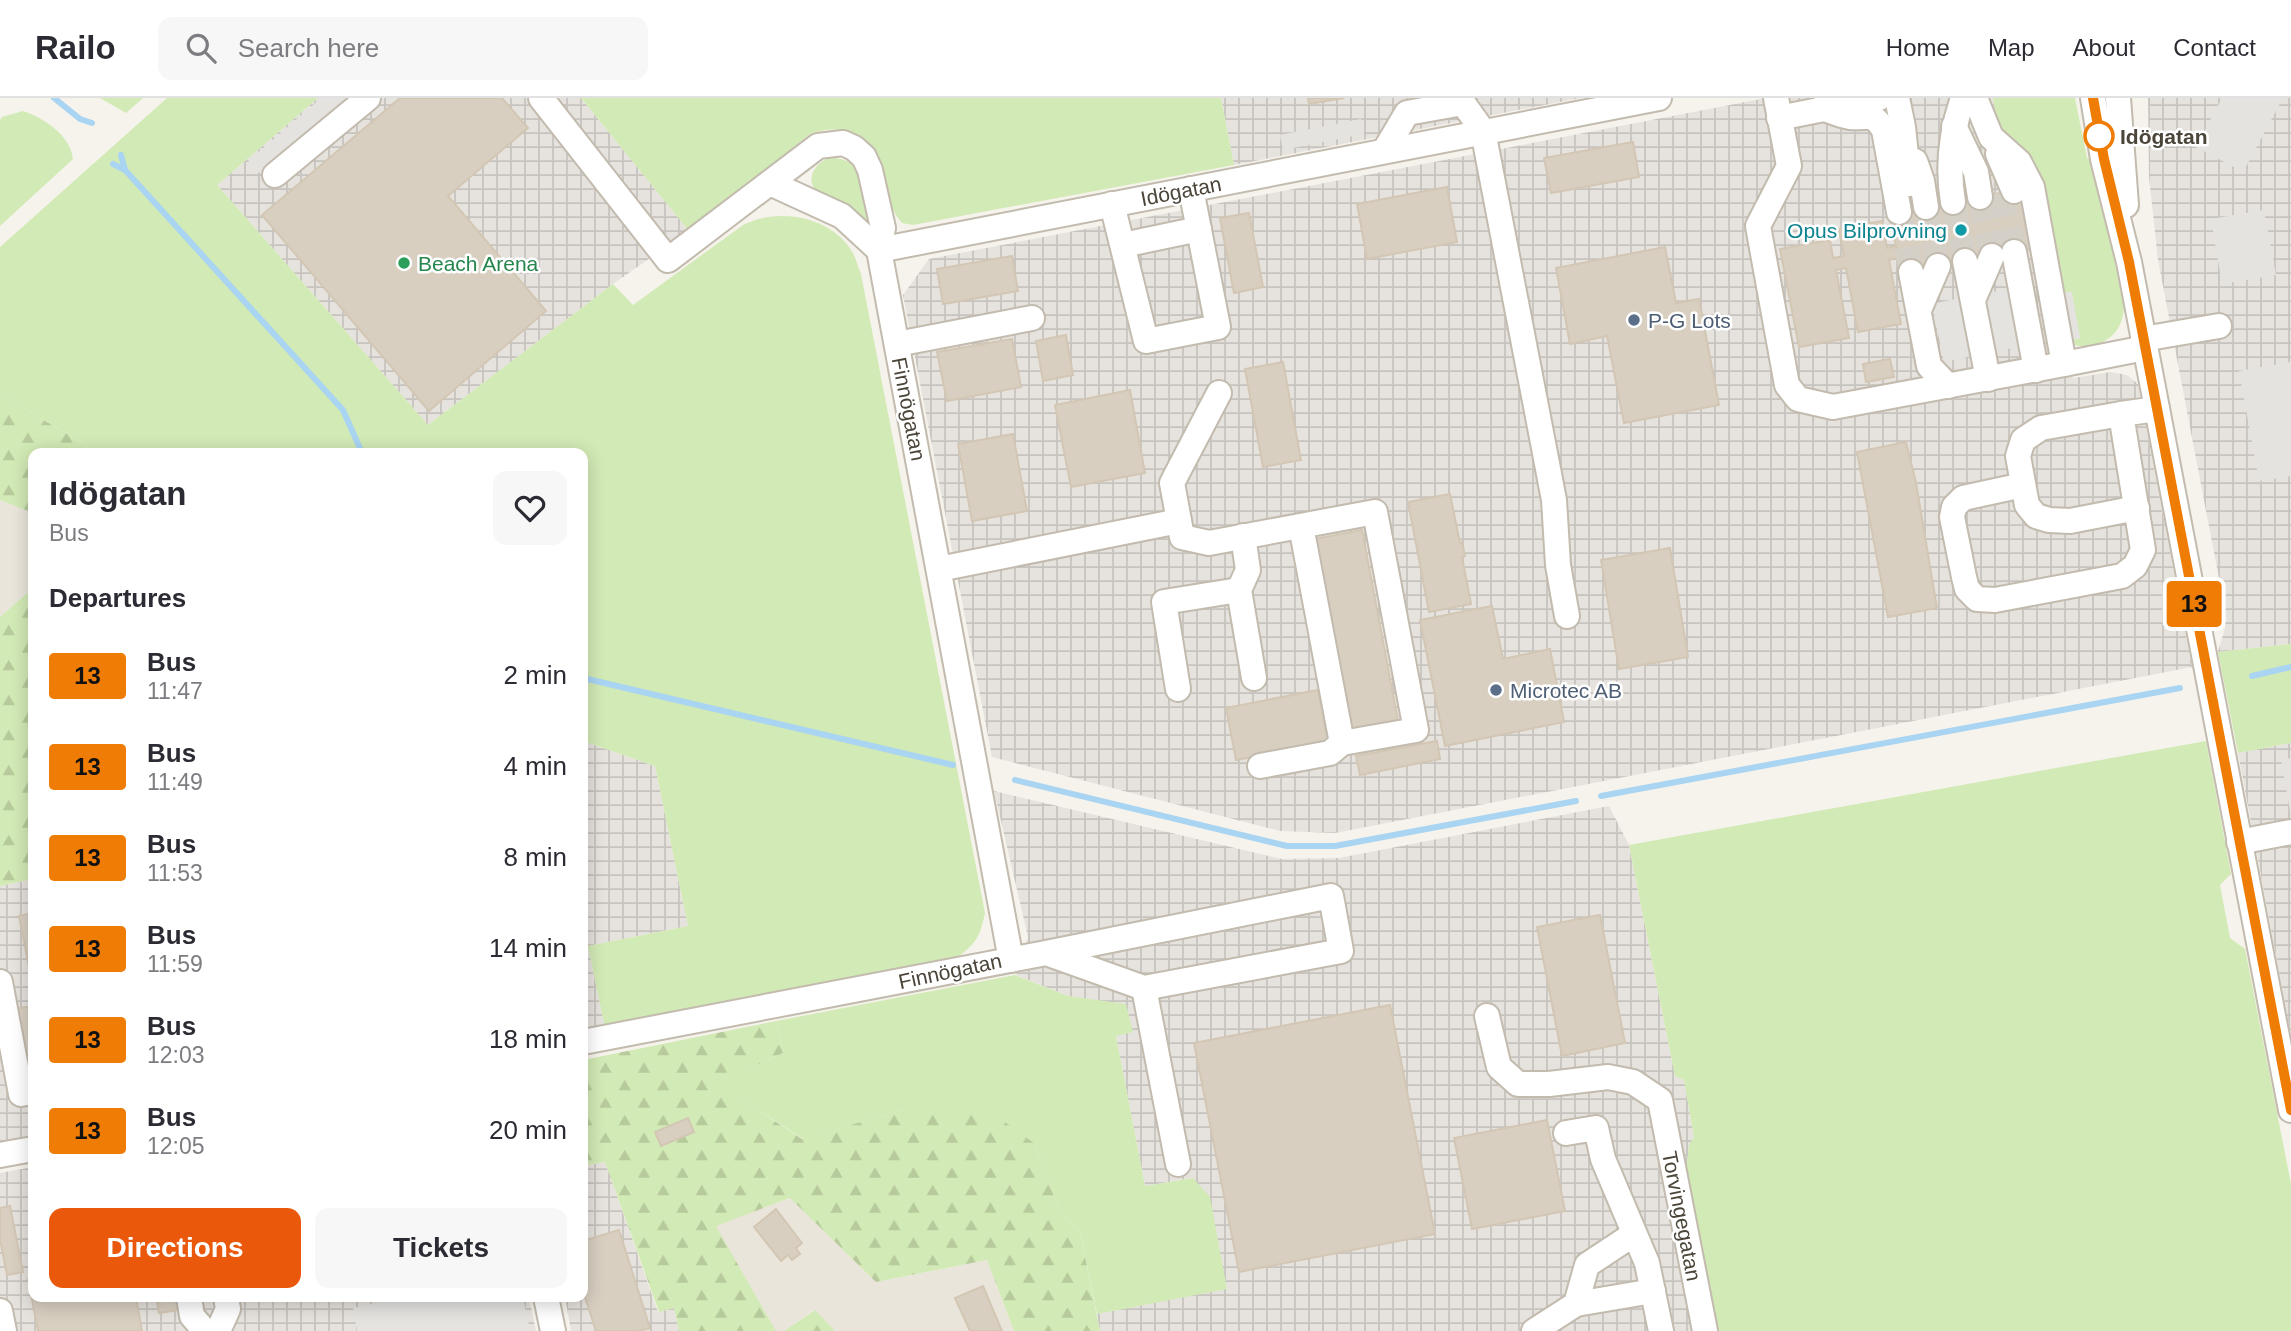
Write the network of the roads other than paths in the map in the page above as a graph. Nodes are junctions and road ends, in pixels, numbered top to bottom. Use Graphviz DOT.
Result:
graph roads {
  1 [pos="368,98"];
  2 [pos="541,98"];
  3 [pos="1659,98"];
  4 [pos="1879,98"];
  5 [pos="1897,98"];
  6 [pos="1963,98"];
  7 [pos="1975,98"];
  8 [pos="2092,98"];
  9 [pos="2118,98"];
  10 [pos="1777,108"];
  11 [pos="1822,108"];
  12 [pos="1483,131"];
  13 [pos="1992,137"];
  14 [pos="275,175"];
  15 [pos="770,183"];
  16 [pos="1191,189"];
  17 [pos="1112,204"];
  18 [pos="1199,229"];
  19 [pos="1123,245"];
  20 [pos="879,250"];
  21 [pos="2129,262"];
  22 [pos="1924,269"];
  23 [pos="1032,318"];
  24 [pos="2218,326"];
  25 [pos="897,344"];
  26 [pos="2144,344"];
  27 [pos="2064,364"];
  28 [pos="2036,370"];
  29 [pos="1988,379"];
  30 [pos="1948,386"];
  31 [pos="1219,393"];
  32 [pos="2157,408"];
  33 [pos="2121,414"];
  34 [pos="2023,485"];
  35 [pos="2137,508"];
  36 [pos="1179,522"];
  37 [pos="1301,526"];
  38 [pos="1243,536"];
  39 [pos="939,569"];
  40 [pos="1239,590"];
  41 [pos="1567,616"];
  42 [pos="1254,678"];
  43 [pos="1178,689"];
  44 [pos="1342,743"];
  45 [pos="1260,766"];
  46 [pos="2291,832"];
  47 [pos="2239,842"];
  48 [pos="1046,953"];
  49 [pos="1011,960"];
  50 [pos="0,982"];
  51 [pos="1144,988"];
  52 [pos="1487,1016"];
  53 [pos="588,1041"];
  54 [pos="7,1060"];
  55 [pos="28,1093"];
  56 [pos="2291,1110"];
  57 [pos="1566,1133"];
  58 [pos="28,1150"];
  59 [pos="0,1156"];
  60 [pos="1178,1164"];
  61 [pos="1634,1234"];
  62 [pos="1653,1291"];
  63 [pos="190,1302"];
  64 [pos="227,1302"];
  65 [pos="547,1302"];
  66 [pos="1576,1304"];
  67 [pos="0,1311"];
  68 [pos="4,1331"];
  69 [pos="205,1331"];
  70 [pos="218,1331"];
  71 [pos="553,1331"];
  72 [pos="1534,1331"];
  73 [pos="1661,1331"];
  74 [pos="1705,1331"];
  1 -- 14 [label="street"];
  2 -- 15 [label="street, Finnögatan"];
  3 -- 12 [label="street, Idögatan"];
  4 -- 11 [label="street"];
  5 -- 11 [label="street"];
  6 -- 13 [label="street"];
  7 -- 13 [label="street"];
  8 -- 21 [label="street"];
  9 -- 21 [label="street"];
  10 -- 11 [label="street"];
  10 -- 30 [label="street"];
  12 -- 16 [label="street, Idögatan"];
  12 -- 41 [label="street"];
  13 -- 27 [label="street"];
  15 -- 20 [label="street"];
  15 -- 20 [label="street, Finnögatan"];
  16 -- 17 [label="street, Idögatan"];
  16 -- 18 [label="street"];
  17 -- 19 [label="street"];
  17 -- 20 [label="street, Idögatan"];
  18 -- 19 [label="street"];
  18 -- 19 [label="street"];
  20 -- 25 [label="street, Finnögatan"];
  21 -- 26 [label="street"];
  22 -- 30 [label="street"];
  23 -- 25 [label="street"];
  24 -- 26 [label="street"];
  25 -- 39 [label="street, Finnögatan"];
  26 -- 27 [label="street"];
  26 -- 32 [label="street"];
  27 -- 28 [label="street"];
  28 -- 29 [label="street"];
  28 -- 29 [label="street"];
  29 -- 30 [label="street"];
  31 -- 36 [label="street"];
  32 -- 33 [label="street"];
  32 -- 47 [label="street"];
  33 -- 34 [label="street"];
  33 -- 35 [label="street"];
  34 -- 35 [label="street"];
  34 -- 35 [label="street"];
  36 -- 38 [label="street"];
  36 -- 39 [label="street"];
  37 -- 38 [label="street"];
  37 -- 44 [label="street"];
  37 -- 44 [label="street"];
  38 -- 40 [label="street"];
  39 -- 49 [label="street, Finnögatan"];
  40 -- 42 [label="street"];
  40 -- 43 [label="street"];
  44 -- 45 [label="street"];
  46 -- 47 [label="street"];
  47 -- 56 [label="street"];
  48 -- 49 [label="street"];
  48 -- 51 [label="street"];
  48 -- 51 [label="street"];
  49 -- 53 [label="street, Finnögatan"];
  50 -- 54 [label="street"];
  51 -- 60 [label="street"];
  52 -- 74 [label="street, Torvingegatan"];
  54 -- 55 [label="street"];
  57 -- 61 [label="street"];
  58 -- 59 [label="street"];
  61 -- 62 [label="street"];
  61 -- 66 [label="street"];
  62 -- 66 [label="street"];
  62 -- 73 [label="street"];
  63 -- 69 [label="street"];
  64 -- 70 [label="street"];
  65 -- 71 [label="street"];
  66 -- 72 [label="street"];
  67 -- 68 [label="street"];
}
